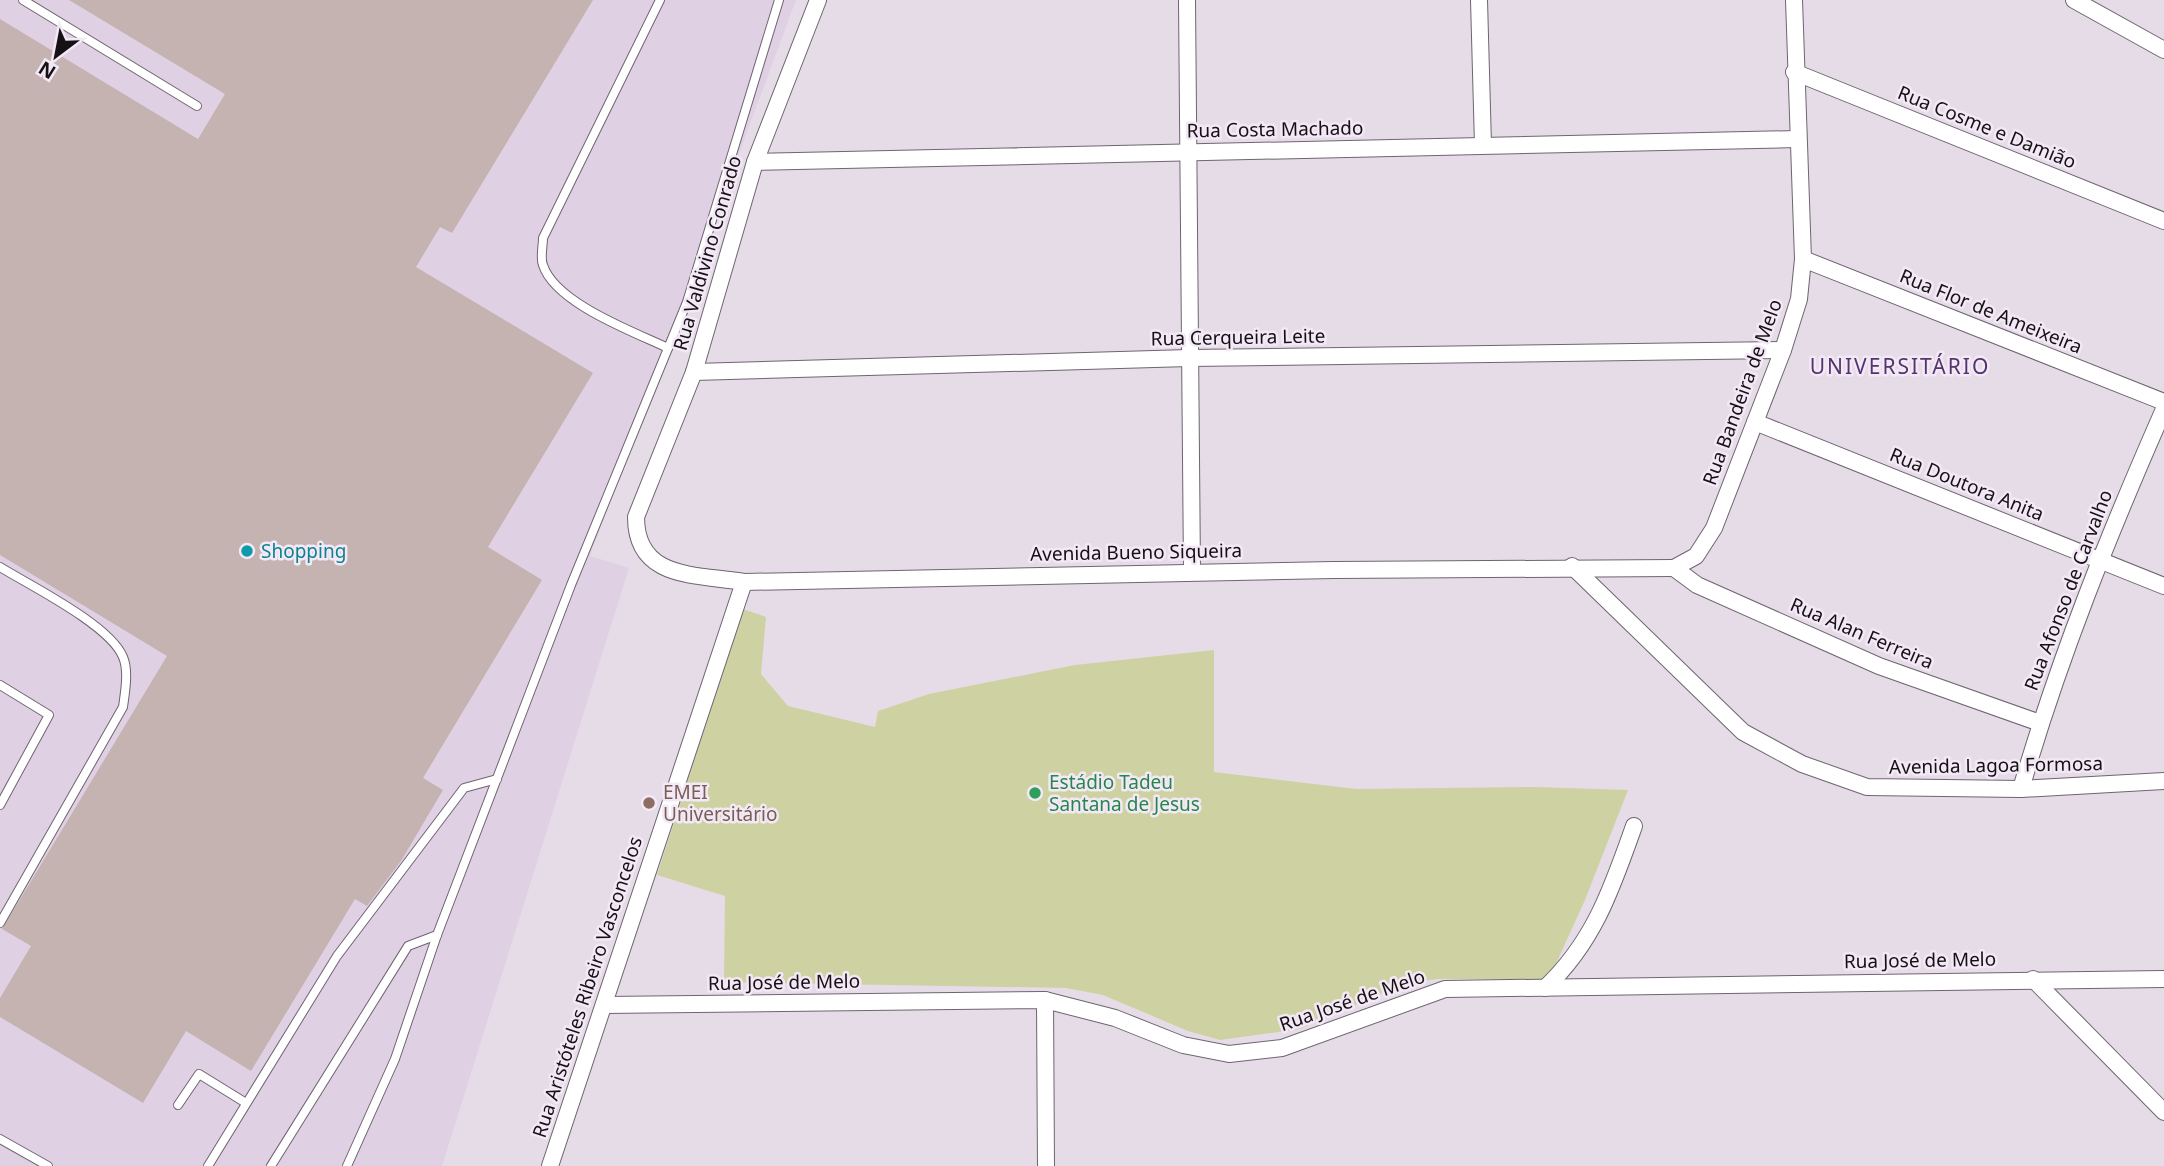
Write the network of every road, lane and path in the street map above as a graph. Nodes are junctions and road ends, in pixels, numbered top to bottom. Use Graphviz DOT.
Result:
graph roads {
  1 [pos="23,0"];
  2 [pos="660,0"];
  3 [pos="779,0"];
  4 [pos="818,0"];
  5 [pos="1187,0"];
  6 [pos="1479,0"];
  7 [pos="1794,0"];
  8 [pos="2074,0"];
  9 [pos="2164,50"];
  10 [pos="1794,72"];
  11 [pos="197,106"];
  12 [pos="1797,139"];
  13 [pos="1483,145"];
  14 [pos="1186,152"];
  15 [pos="755,162"];
  16 [pos="2164,221"];
  17 [pos="1803,259"];
  18 [pos="668,348"];
  19 [pos="1783,350"];
  20 [pos="1189,358"];
  21 [pos="694,372"];
  22 [pos="2164,402"];
  23 [pos="2164,409"];
  24 [pos="1755,422"];
  25 [pos="636,517"];
  26 [pos="2098,559"];
  27 [pos="1572,566"];
  28 [pos="0,567"];
  29 [pos="1674,568"];
  30 [pos="1192,572"];
  31 [pos="744,582"];
  32 [pos="2164,586"];
  33 [pos="3,687"];
  34 [pos="0,699"];
  35 [pos="2040,723"];
  36 [pos="497,779"];
  37 [pos="2164,781"];
  38 [pos="2021,789"];
  39 [pos="0,805"];
  40 [pos="1634,825"];
  41 [pos="0,923"];
  42 [pos="437,936"];
  43 [pos="2034,979"];
  44 [pos="2164,979"];
  45 [pos="1545,988"];
  46 [pos="1045,1000"];
  47 [pos="604,1005"];
  48 [pos="246,1103"];
  49 [pos="178,1105"];
  50 [pos="2164,1112"];
  51 [pos="0,1139"];
  52 [pos="48,1166"];
  53 [pos="208,1166"];
  54 [pos="271,1166"];
  55 [pos="347,1166"];
  56 [pos="550,1166"];
  57 [pos="1046,1166"];
  1 -- 11 [label="lane"];
  2 -- 18 [label="lane"];
  3 -- 18 [label="lane"];
  4 -- 15 [label="street, Rua Valdivino Conrado"];
  5 -- 14 [label="street"];
  6 -- 13 [label="street"];
  7 -- 10 [label="street, Rua Bandeira de Melo"];
  8 -- 9 [label="street"];
  10 -- 12 [label="street, Rua Bandeira de Melo"];
  10 -- 16 [label="street, Rua Cosme e Damião"];
  12 -- 13 [label="street, Rua Costa Machado"];
  12 -- 17 [label="street, Rua Bandeira de Melo"];
  13 -- 14 [label="street, Rua Costa Machado"];
  14 -- 15 [label="street, Rua Costa Machado"];
  14 -- 20 [label="street"];
  15 -- 21 [label="street, Rua Valdivino Conrado"];
  17 -- 19 [label="street, Rua Bandeira de Melo"];
  17 -- 22 [label="street, Rua Flor de Ameixeira"];
  18 -- 36 [label="lane"];
  19 -- 20 [label="street, Rua Cerqueira Leite"];
  19 -- 24 [label="street, Rua Bandeira de Melo"];
  20 -- 21 [label="street, Rua Cerqueira Leite"];
  20 -- 30 [label="street"];
  21 -- 25 [label="street, Rua Valdivino Conrado"];
  23 -- 26 [label="street, Rua Afonso de Carvalho"];
  24 -- 26 [label="street, Rua Doutora Anita"];
  24 -- 29 [label="street, Rua Bandeira de Melo"];
  25 -- 31 [label="street, Avenida Bueno Siqueira"];
  26 -- 32 [label="street, Rua Doutora Anita"];
  26 -- 35 [label="street, Rua Afonso de Carvalho"];
  27 -- 29 [label="street, Avenida Bueno Siqueira"];
  27 -- 30 [label="street, Avenida Bueno Siqueira"];
  27 -- 38 [label="street, Avenida Lagoa Formosa"];
  28 -- 41 [label="lane"];
  29 -- 35 [label="street, Rua Alan Ferreira"];
  30 -- 31 [label="street, Avenida Bueno Siqueira"];
  31 -- 47 [label="street, Rua Aristóteles Ribeiro Vasconcelos"];
  33 -- 34 [label="lane"];
  33 -- 39 [label="lane"];
  35 -- 38 [label="street, Rua Afonso de Carvalho"];
  36 -- 42 [label="lane"];
  36 -- 48 [label="lane"];
  37 -- 38 [label="street, Avenida Lagoa Formosa"];
  40 -- 45 [label="street"];
  42 -- 54 [label="lane"];
  42 -- 55 [label="lane"];
  43 -- 44 [label="street, Rua José de Melo"];
  43 -- 45 [label="street, Rua José de Melo"];
  43 -- 50 [label="street"];
  45 -- 46 [label="street, Rua José de Melo"];
  46 -- 47 [label="street, Rua José de Melo"];
  46 -- 57 [label="street"];
  47 -- 56 [label="street, Rua Aristóteles Ribeiro Vasconcelos"];
  48 -- 49 [label="lane"];
  48 -- 53 [label="lane"];
  51 -- 52 [label="lane"];
}
